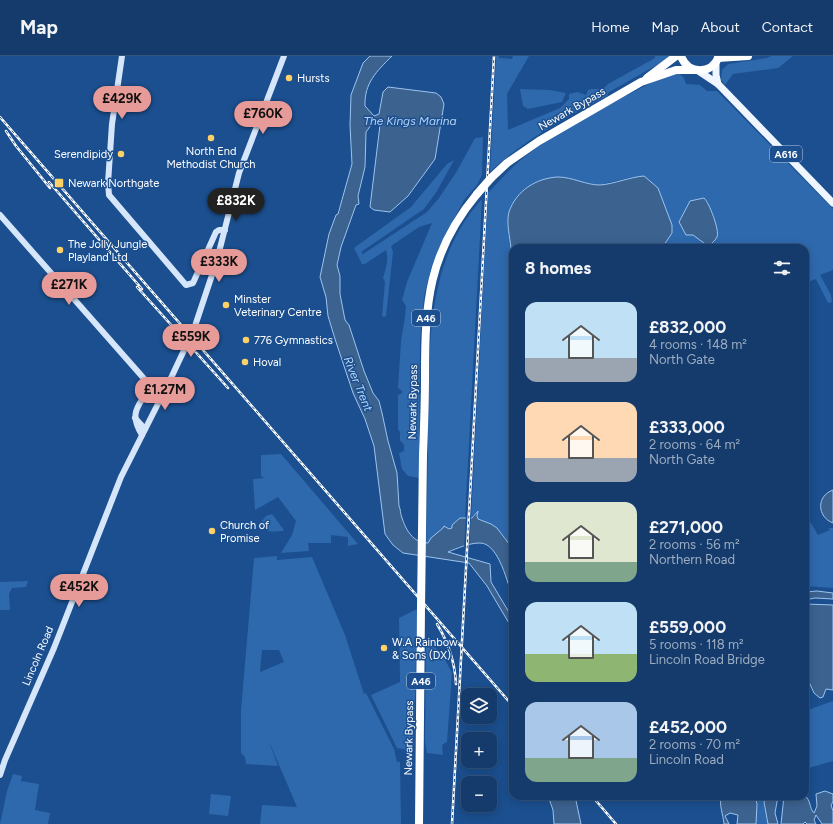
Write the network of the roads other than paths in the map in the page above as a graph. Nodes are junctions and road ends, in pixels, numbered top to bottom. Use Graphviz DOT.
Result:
graph roads {
  1 [pos="122,56"];
  2 [pos="284,56"];
  3 [pos="676,56"];
  4 [pos="681,56"];
  5 [pos="748,56"];
  6 [pos="718,59"];
  7 [pos="696,70"];
  8 [pos="642,82"];
  9 [pos="718,84"];
  10 [pos="833,203"];
  11 [pos="0,215"];
  12 [pos="225,230"];
  13 [pos="143,432"];
  14 [pos="0,775"];
  15 [pos="419,824"];
  1 -- 12 [label="main road"];
  2 -- 12 [label="main road, Lincoln Road"];
  3 -- 8 [label="highway, Newark Bypass / A46"];
  4 -- 7 [label="highway"];
  5 -- 6 [label="highway, Newark Bypass"];
  6 -- 7 [label="highway, Newark Bypass"];
  6 -- 9 [label="main road"];
  7 -- 8 [label="highway, Newark Bypass / A46"];
  7 -- 9 [label="main road, A616"];
  8 -- 15 [label="highway, Newark Bypass / A46, bridge"];
  9 -- 10 [label="main road, A616"];
  11 -- 13 [label="main road"];
  12 -- 13 [label="main road, Lincoln Road, bridge"];
  13 -- 14 [label="main road, Lincoln Road"];
}
